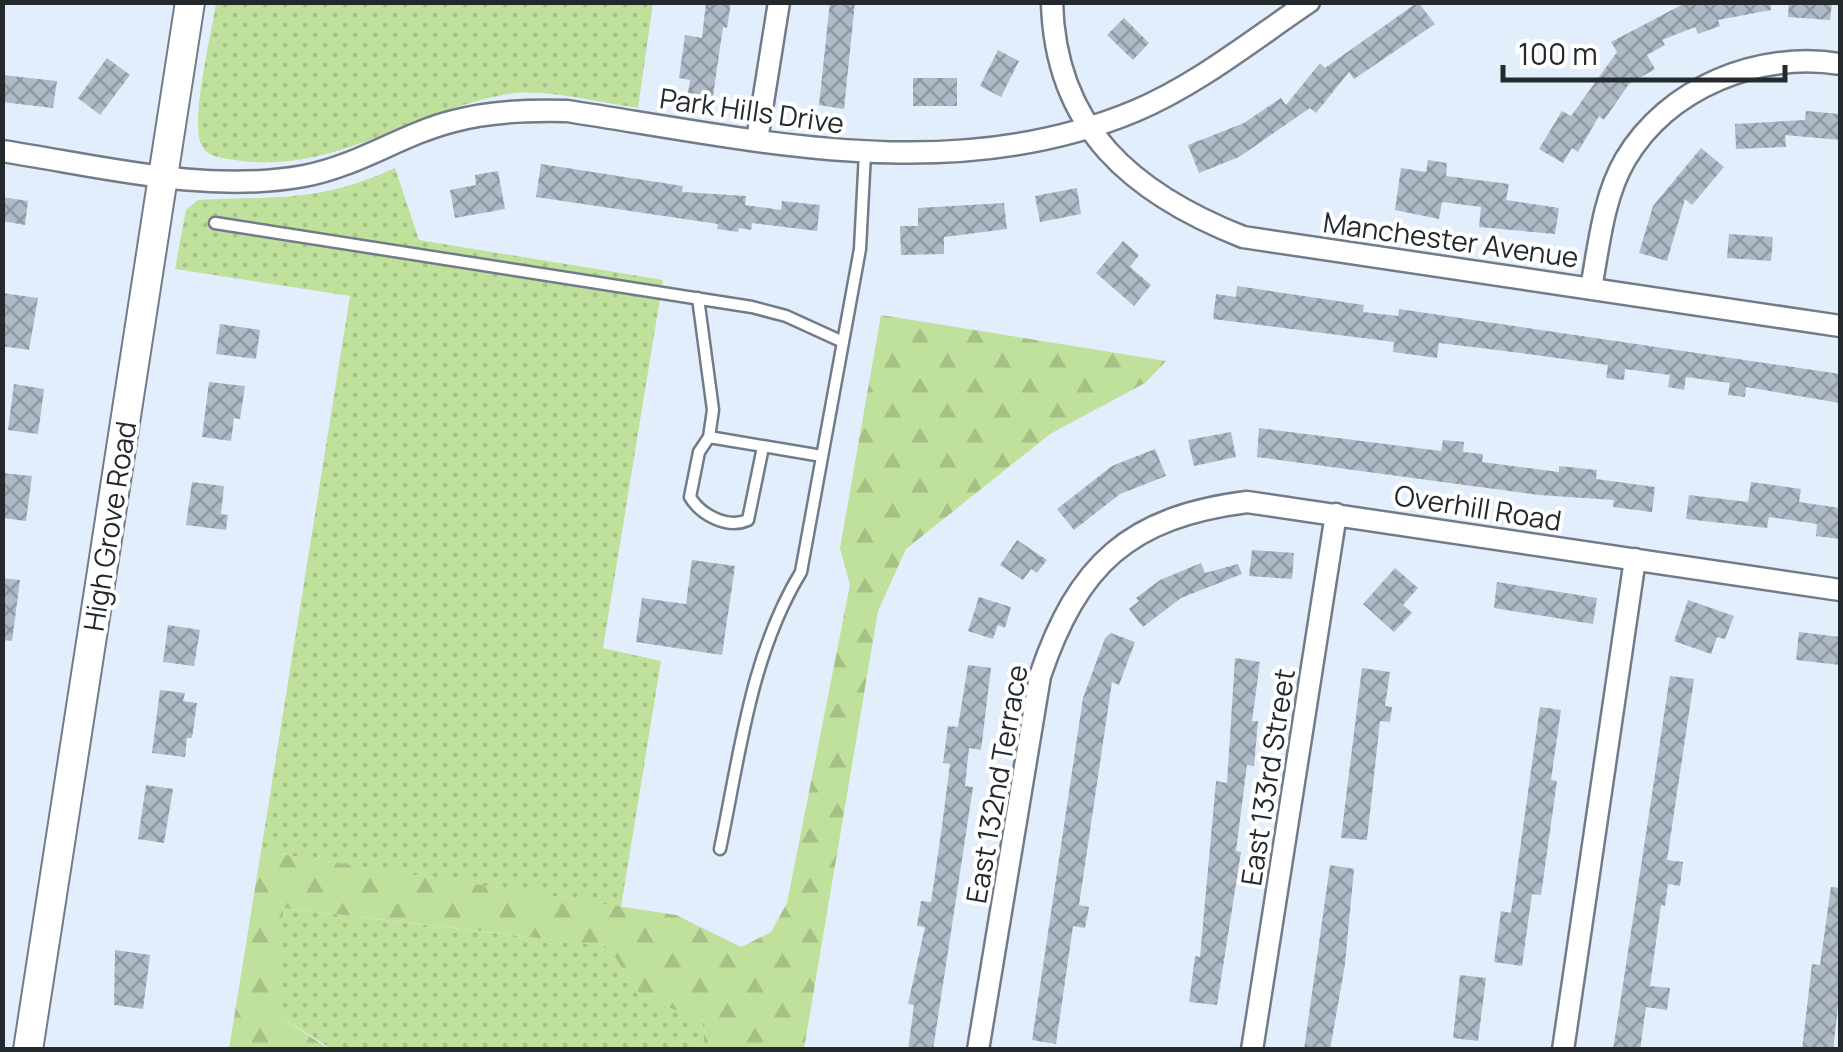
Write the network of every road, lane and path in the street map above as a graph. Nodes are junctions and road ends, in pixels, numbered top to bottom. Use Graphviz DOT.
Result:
graph roads {
  1 [pos="190,2"];
  2 [pos="778,2"];
  3 [pos="1052,2"];
  4 [pos="1309,2"];
  5 [pos="1840,64"];
  6 [pos="1088,129"];
  7 [pos="757,140"];
  8 [pos="2,151"];
  9 [pos="865,153"];
  10 [pos="164,176"];
  11 [pos="215,223"];
  12 [pos="1591,288"];
  13 [pos="698,298"];
  14 [pos="1840,326"];
  15 [pos="843,342"];
  16 [pos="709,436"];
  17 [pos="764,447"];
  18 [pos="822,456"];
  19 [pos="1336,514"];
  20 [pos="1117,550"];
  21 [pos="1635,558"];
  22 [pos="1840,590"];
  23 [pos="720,849"];
  24 [pos="28,1050"];
  25 [pos="978,1050"];
  26 [pos="1252,1050"];
  27 [pos="1564,1050"];
  1 -- 10 [label="main road, High Grove Road"];
  2 -- 7 [label="street"];
  3 -- 6 [label="street, Manchester Avenue"];
  4 -- 6 [label="street, Park Hills Drive"];
  5 -- 12 [label="street"];
  6 -- 9 [label="street, Park Hills Drive"];
  6 -- 12 [label="street, Manchester Avenue"];
  7 -- 9 [label="street, Park Hills Drive"];
  7 -- 10 [label="street, Park Hills Drive"];
  8 -- 10 [label="street"];
  9 -- 15 [label="lane"];
  10 -- 24 [label="main road, High Grove Road"];
  11 -- 13 [label="lane"];
  12 -- 14 [label="street, Manchester Avenue"];
  13 -- 15 [label="lane"];
  13 -- 16 [label="lane"];
  15 -- 18 [label="lane"];
  16 -- 17 [label="lane"];
  16 -- 17 [label="lane"];
  17 -- 18 [label="lane"];
  18 -- 23 [label="lane"];
  19 -- 20 [label="street, Overhill Road"];
  19 -- 21 [label="street, Overhill Road"];
  19 -- 26 [label="street, East 133rd Street"];
  20 -- 25 [label="street, East 132nd Terrace"];
  21 -- 22 [label="street, Overhill Road"];
  21 -- 27 [label="street"];
}
